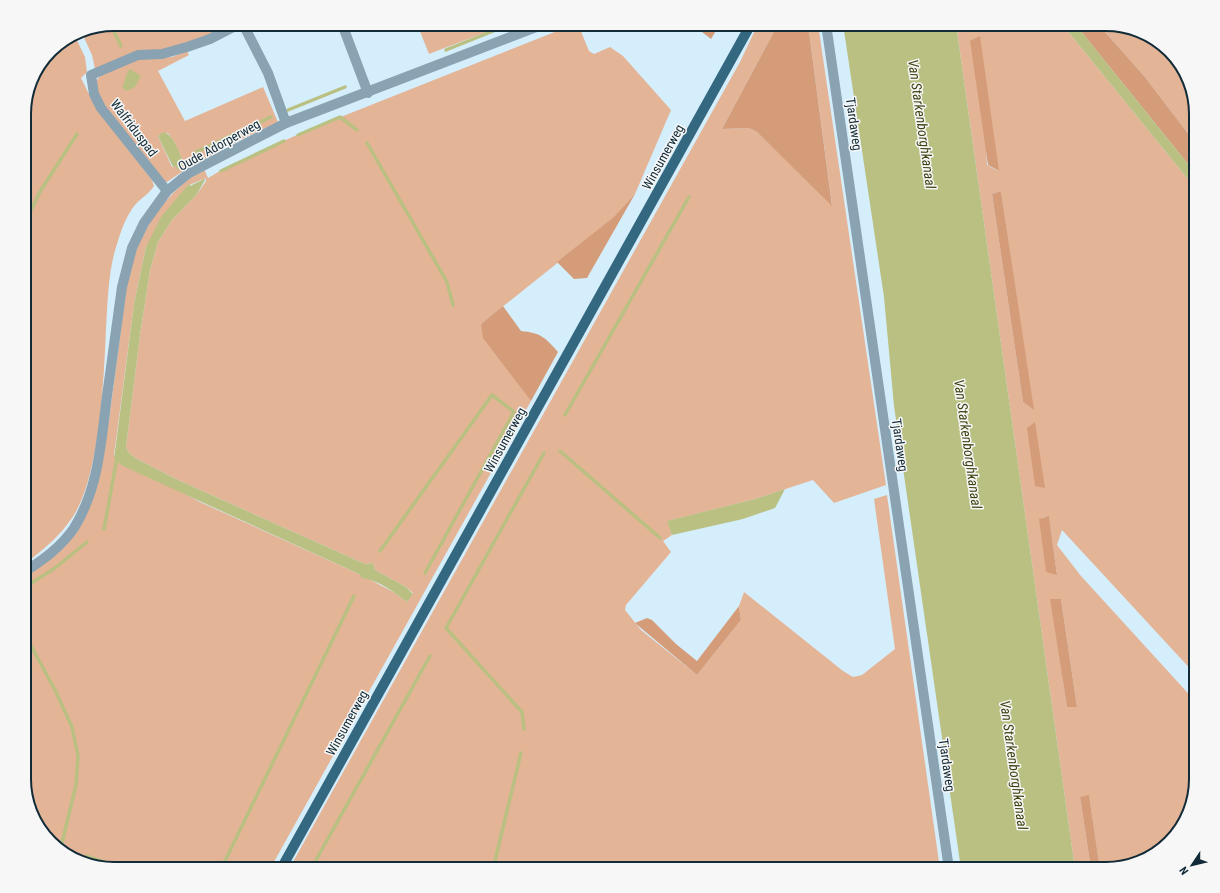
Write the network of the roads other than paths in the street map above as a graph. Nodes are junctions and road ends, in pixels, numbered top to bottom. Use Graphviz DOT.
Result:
graph roads {
  1 [pos="225,31"];
  2 [pos="247,31"];
  3 [pos="345,31"];
  4 [pos="526,31"];
  5 [pos="747,31"];
  6 [pos="827,31"];
  7 [pos="368,93"];
  8 [pos="286,124"];
  9 [pos="167,191"];
  10 [pos="31,567"];
  11 [pos="285,862"];
  12 [pos="948,862"];
  1 -- 9 [label="street, Walfriduspad"];
  2 -- 8 [label="street"];
  3 -- 7 [label="street"];
  4 -- 7 [label="street, Oude Adorperweg"];
  5 -- 11 [label="main road, Winsumerweg"];
  6 -- 12 [label="street, Tjardaweg"];
  7 -- 8 [label="street, Oude Adorperweg"];
  8 -- 9 [label="street, Oude Adorperweg"];
  9 -- 10 [label="street, Oude Adorperweg"];
}
